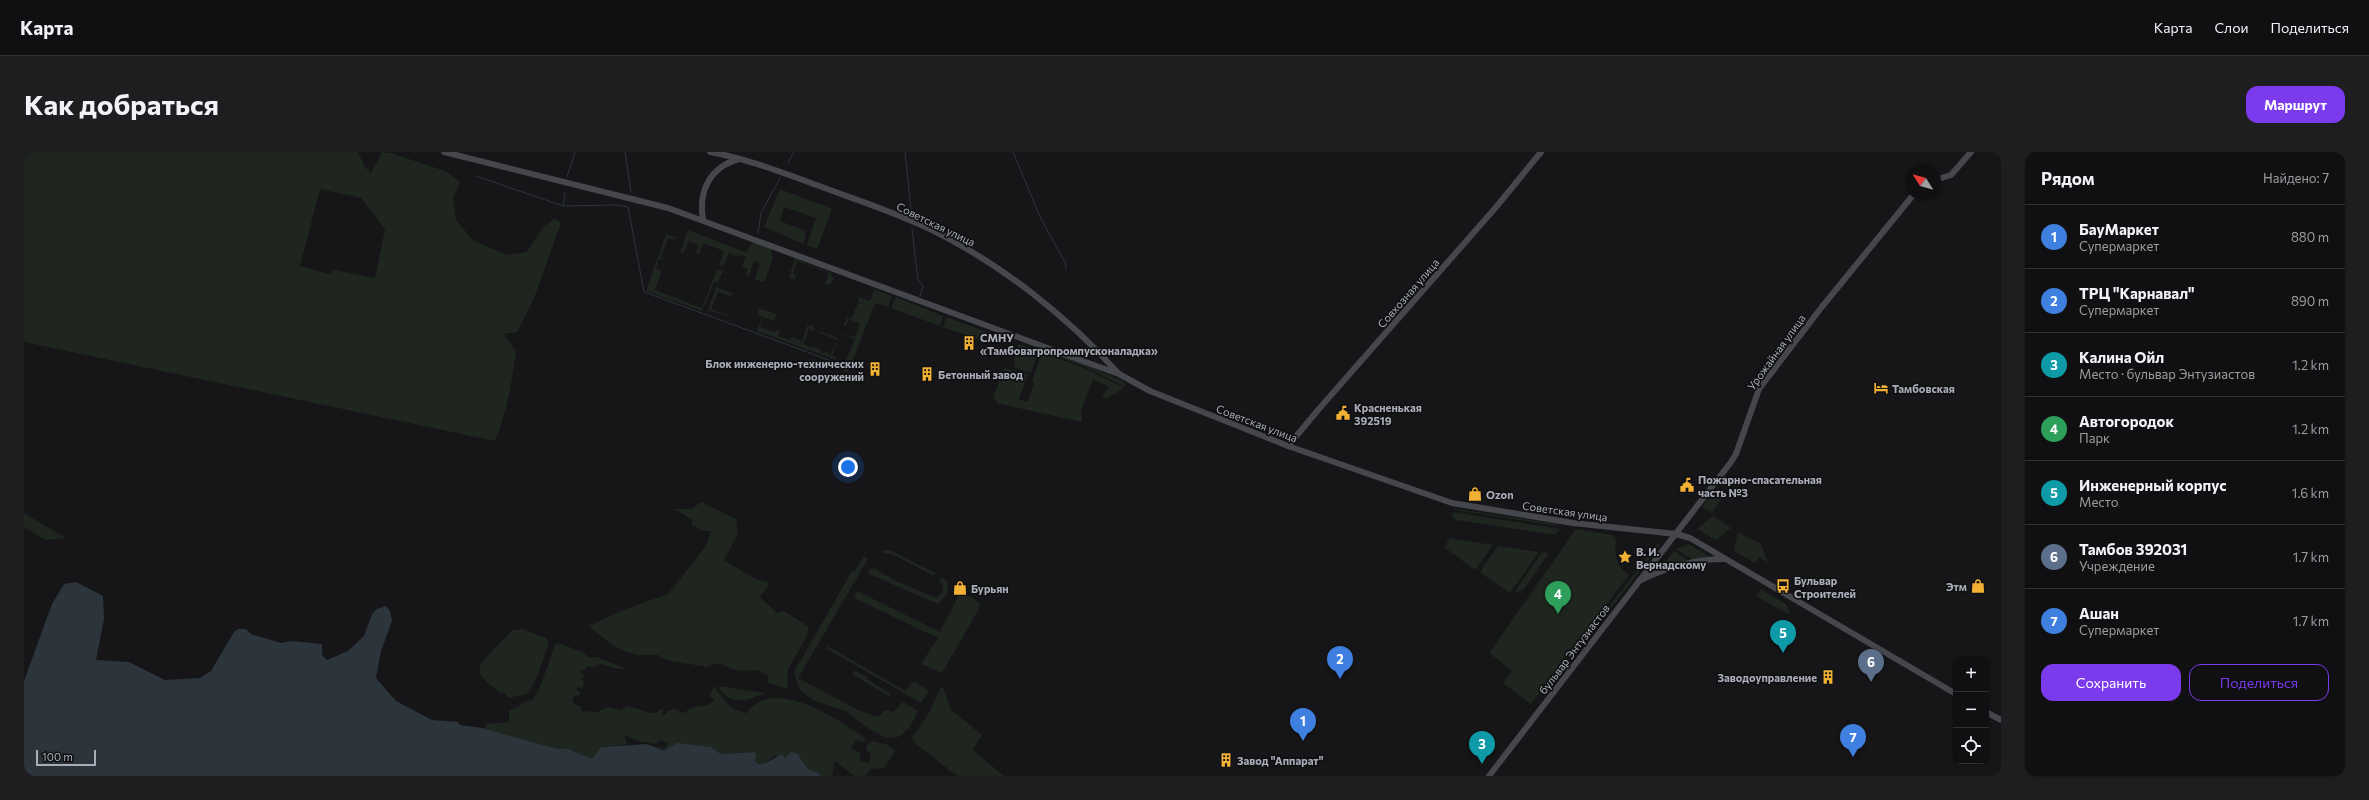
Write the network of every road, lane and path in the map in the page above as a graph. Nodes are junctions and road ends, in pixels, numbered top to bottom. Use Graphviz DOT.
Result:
graph roads {
  1 [pos="444,152"];
  2 [pos="454,152"];
  3 [pos="710,152"];
  4 [pos="1541,152"];
  5 [pos="1971,152"];
  6 [pos="461,157"];
  7 [pos="739,159"];
  8 [pos="1941,178"];
  9 [pos="1909,200"];
  10 [pos="703,220"];
  11 [pos="1119,374"];
  12 [pos="1288,446"];
  13 [pos="1676,534"];
  14 [pos="1725,559"];
  15 [pos="1637,582"];
  16 [pos="1953,692"];
  17 [pos="1989,714"];
  18 [pos="2001,720"];
  19 [pos="1490,776"];
  1 -- 6 [label="main road"];
  2 -- 6 [label="main road"];
  3 -- 7 [label="main road, Советская улица"];
  4 -- 12 [label="main road, Совхозная улица"];
  5 -- 8 [label="main road"];
  6 -- 10 [label="main road"];
  7 -- 10 [label="main road"];
  7 -- 11 [label="main road, Советская улица"];
  9 -- 13 [label="main road, Урожайная улица"];
  10 -- 11 [label="main road"];
  11 -- 12 [label="main road, Советская улица"];
  12 -- 13 [label="main road, Советская улица"];
  13 -- 14 [label="main road, Советская улица"];
  13 -- 15 [label="main road, бульвар Энтузиастов"];
  14 -- 15 [label="main road"];
  14 -- 16 [label="main road, Советская улица"];
  15 -- 19 [label="main road, бульвар Энтузиастов"];
  17 -- 18 [label="main road"];
}
